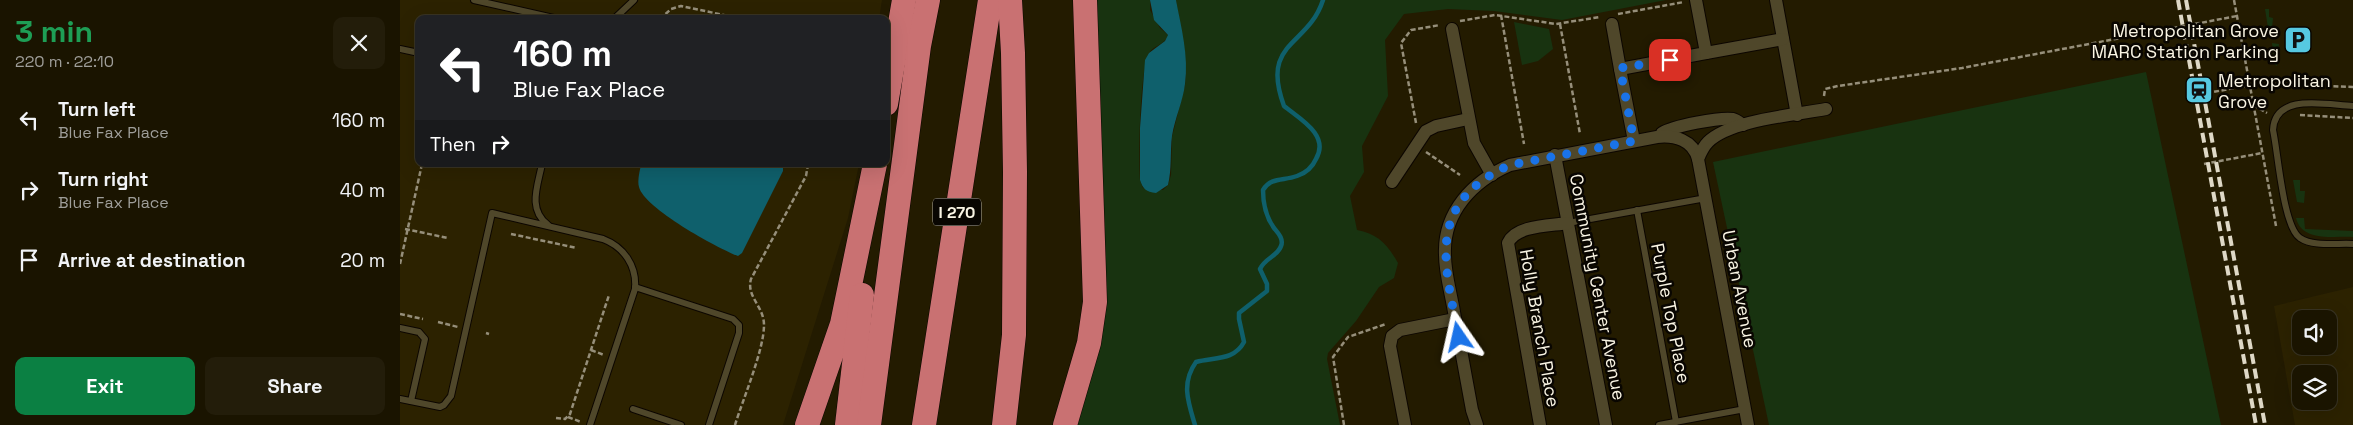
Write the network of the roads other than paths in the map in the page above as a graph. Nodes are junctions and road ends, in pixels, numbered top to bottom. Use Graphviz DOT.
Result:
graph roads {
  1 [pos="474,0"];
  2 [pos="634,0"];
  3 [pos="904,0"];
  4 [pos="928,0"];
  5 [pos="990,0"];
  6 [pos="1010,0"];
  7 [pos="1085,0"];
  8 [pos="1776,0"];
  9 [pos="1690,1"];
  10 [pos="540,15"];
  11 [pos="618,15"];
  12 [pos="1613,17"];
  13 [pos="1452,25"];
  14 [pos="1783,39"];
  15 [pos="400,49"];
  16 [pos="415,52"];
  17 [pos="1706,53"];
  18 [pos="1620,68"];
  19 [pos="890,81"];
  20 [pos="2353,106"];
  21 [pos="1826,109"];
  22 [pos="1797,115"];
  23 [pos="1468,120"];
  24 [pos="1743,124"];
  25 [pos="1658,137"];
  26 [pos="1634,141"];
  27 [pos="1555,156"];
  28 [pos="1698,158"];
  29 [pos="541,167"];
  30 [pos="875,167"];
  31 [pos="876,167"];
  32 [pos="1492,175"];
  33 [pos="1392,182"];
  34 [pos="1706,198"];
  35 [pos="1637,210"];
  36 [pos="1568,223"];
  37 [pos="554,227"];
  38 [pos="2353,244"];
  39 [pos="635,287"];
  40 [pos="1455,319"];
  41 [pos="400,328"];
  42 [pos="400,399"];
  43 [pos="411,401"];
  44 [pos="633,409"];
  45 [pos="1745,409"];
  46 [pos="1472,410"];
  47 [pos="1676,422"];
  48 [pos="590,425"];
  49 [pos="681,425"];
  50 [pos="709,425"];
  51 [pos="807,425"];
  52 [pos="847,425"];
  53 [pos="869,425"];
  54 [pos="924,425"];
  55 [pos="1004,425"];
  56 [pos="1064,425"];
  57 [pos="1405,425"];
  58 [pos="1473,425"];
  59 [pos="1477,425"];
  60 [pos="1540,425"];
  61 [pos="1606,425"];
  62 [pos="1659,425"];
  63 [pos="1748,425"];
  1 -- 10 [label="lane"];
  2 -- 11 [label="lane"];
  3 -- 19 [label="highway"];
  4 -- 53 [label="highway"];
  5 -- 54 [label="highway, I 270"];
  6 -- 55 [label="highway"];
  7 -- 56 [label="highway"];
  8 -- 14 [label="street"];
  9 -- 17 [label="street"];
  12 -- 18 [label="street"];
  13 -- 23 [label="street"];
  14 -- 17 [label="street"];
  14 -- 22 [label="street"];
  15 -- 16 [label="lane"];
  17 -- 18 [label="street"];
  18 -- 26 [label="street"];
  20 -- 38 [label="lane"];
  21 -- 22 [label="street"];
  22 -- 24 [label="street"];
  23 -- 32 [label="street"];
  23 -- 33 [label="street"];
  24 -- 25 [label="street"];
  24 -- 28 [label="street"];
  25 -- 26 [label="street"];
  25 -- 28 [label="street, Urban Avenue"];
  26 -- 27 [label="street"];
  27 -- 32 [label="street"];
  27 -- 36 [label="street, Community Center Avenue"];
  28 -- 34 [label="street, Urban Avenue"];
  29 -- 37 [label="lane"];
  30 -- 51 [label="highway"];
  31 -- 52 [label="highway"];
  32 -- 40 [label="street"];
  34 -- 35 [label="lane"];
  34 -- 45 [label="street, Urban Avenue"];
  35 -- 36 [label="lane"];
  35 -- 47 [label="lane, Purple Top Place"];
  36 -- 60 [label="street, Holly Branch Place"];
  36 -- 61 [label="street, Community Center Avenue"];
  37 -- 39 [label="lane"];
  37 -- 43 [label="lane"];
  39 -- 48 [label="lane"];
  39 -- 50 [label="lane"];
  40 -- 46 [label="street"];
  40 -- 57 [label="street"];
  41 -- 43 [label="lane"];
  42 -- 43 [label="lane"];
  44 -- 49 [label="lane"];
  45 -- 47 [label="lane"];
  45 -- 63 [label="street, Urban Avenue"];
  46 -- 58 [label="street"];
  46 -- 59 [label="street"];
  47 -- 62 [label="lane"];
}
